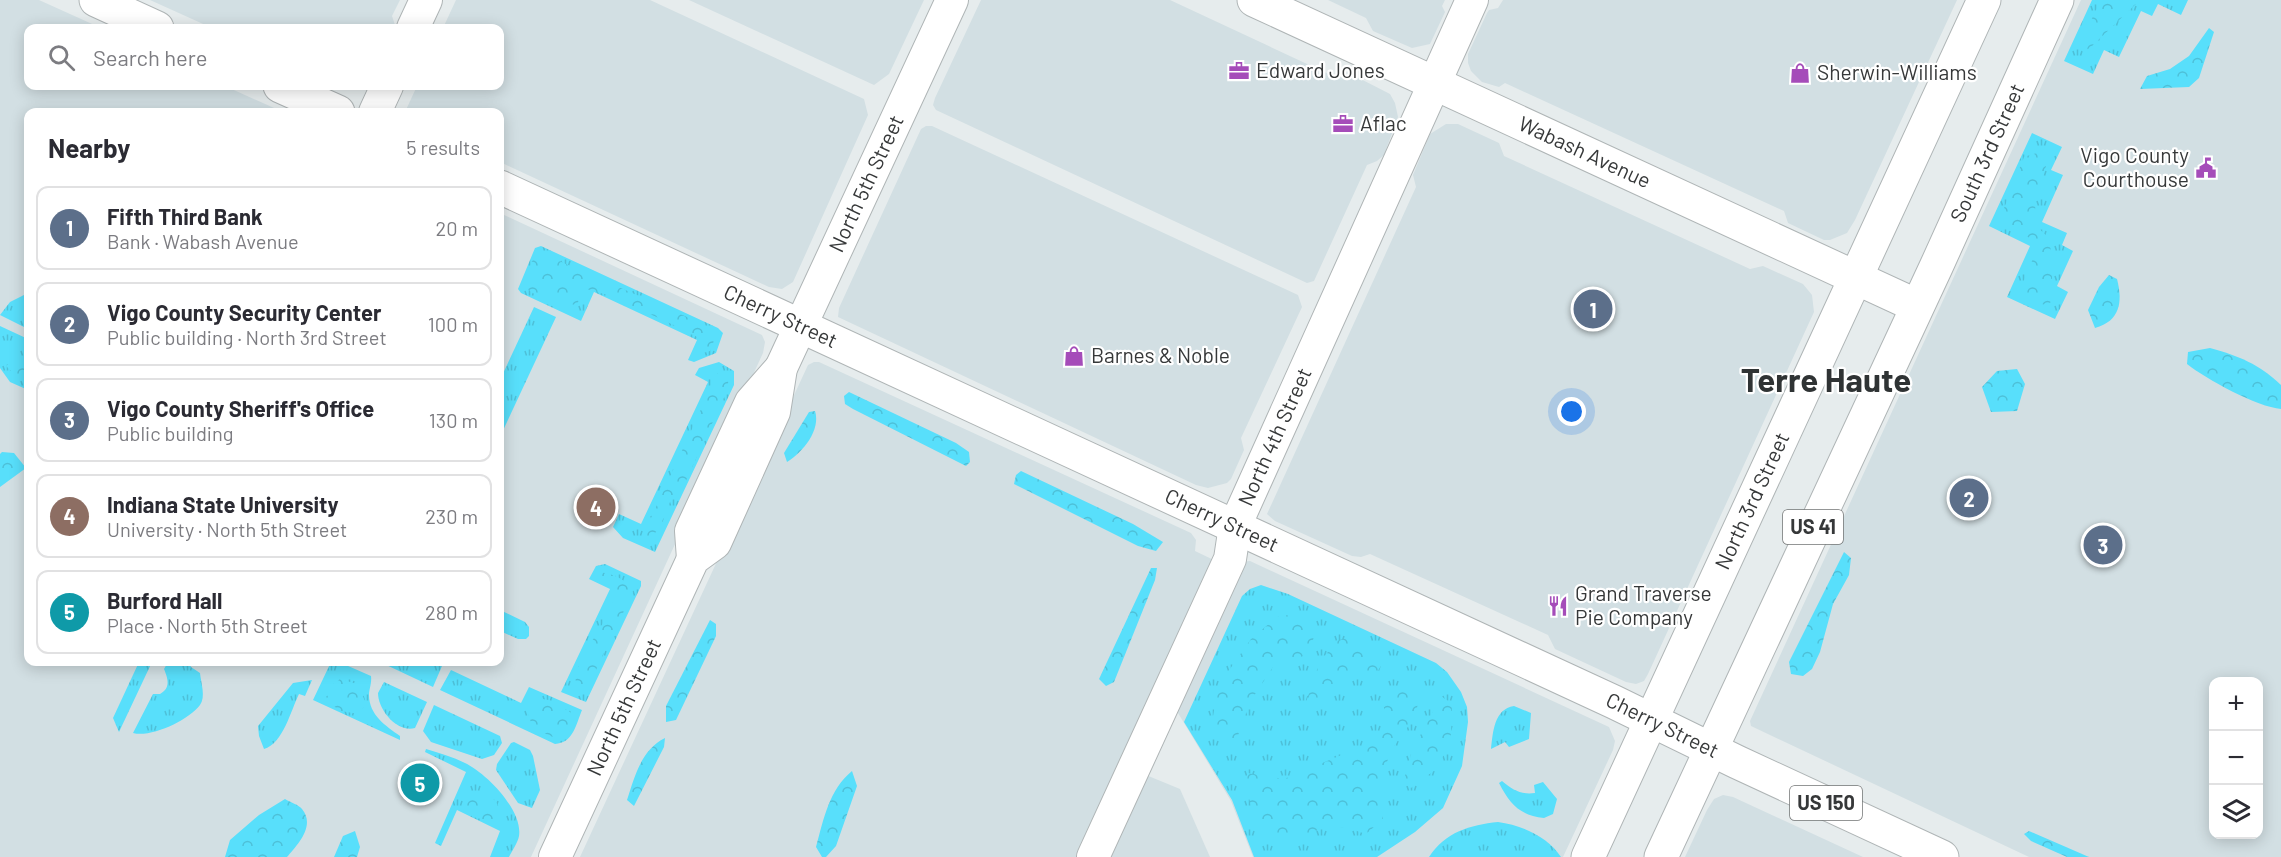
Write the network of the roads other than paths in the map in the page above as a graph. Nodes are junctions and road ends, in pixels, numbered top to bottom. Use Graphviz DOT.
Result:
graph roads {
  1 [pos="96,0"];
  2 [pos="426,0"];
  3 [pos="952,0"];
  4 [pos="1254,0"];
  5 [pos="1472,0"];
  6 [pos="1984,0"];
  7 [pos="2057,0"];
  8 [pos="148,24"];
  9 [pos="415,24"];
  10 [pos="1433,83"];
  11 [pos="289,90"];
  12 [pos="385,90"];
  13 [pos="329,108"];
  14 [pos="377,108"];
  15 [pos="504,189"];
  16 [pos="1856,278"];
  17 [pos="1917,306"];
  18 [pos="801,326"];
  19 [pos="1235,526"];
  20 [pos="1651,720"];
  21 [pos="1711,749"];
  22 [pos="555,857"];
  23 [pos="1093,857"];
  24 [pos="1588,857"];
  25 [pos="1661,857"];
  26 [pos="1942,857"];
  1 -- 8 [label="main road"];
  2 -- 9 [label="street"];
  3 -- 18 [label="street, North 5th Street"];
  4 -- 10 [label="main road, Wabash Avenue"];
  5 -- 10 [label="street, North 4th Street"];
  6 -- 16 [label="main road"];
  7 -- 17 [label="main road, South 3rd Street / US 41"];
  10 -- 16 [label="main road, Wabash Avenue"];
  10 -- 19 [label="street, North 4th Street"];
  11 -- 13 [label="main road"];
  12 -- 14 [label="street"];
  15 -- 18 [label="main road, Cherry Street"];
  16 -- 17 [label="main road, Wabash Avenue"];
  16 -- 20 [label="main road, North 3rd Street"];
  17 -- 21 [label="main road, US 41"];
  18 -- 19 [label="main road, Cherry Street"];
  18 -- 22 [label="street, North 5th Street"];
  19 -- 20 [label="main road, Cherry Street"];
  19 -- 23 [label="street, North 4th Street"];
  20 -- 21 [label="main road, Cherry Street / US 150"];
  20 -- 24 [label="main road, North 3rd Street"];
  21 -- 25 [label="main road, US 41"];
  21 -- 26 [label="main road, Cherry Street / US 150"];
}
